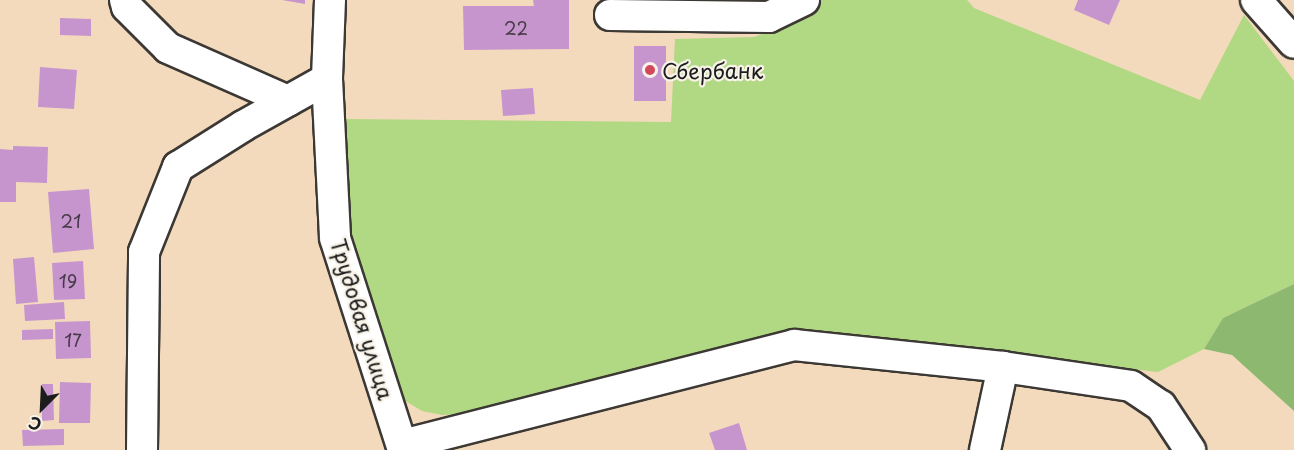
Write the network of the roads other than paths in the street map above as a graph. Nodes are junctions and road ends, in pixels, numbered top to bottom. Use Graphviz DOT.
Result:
graph roads {
  1 [pos="125,0"];
  2 [pos="330,0"];
  3 [pos="804,0"];
  4 [pos="1256,0"];
  5 [pos="610,15"];
  6 [pos="1294,43"];
  7 [pos="327,79"];
  8 [pos="288,101"];
  9 [pos="1003,367"];
  10 [pos="403,447"];
  11 [pos="142,450"];
  12 [pos="985,450"];
  13 [pos="1190,450"];
  1 -- 8 [label="street"];
  2 -- 7 [label="street, Трудовая улица"];
  3 -- 5 [label="street"];
  4 -- 6 [label="street"];
  7 -- 8 [label="street"];
  7 -- 10 [label="street, Трудовая улица"];
  8 -- 11 [label="street"];
  9 -- 10 [label="street"];
  9 -- 12 [label="street"];
  9 -- 13 [label="street"];
}
